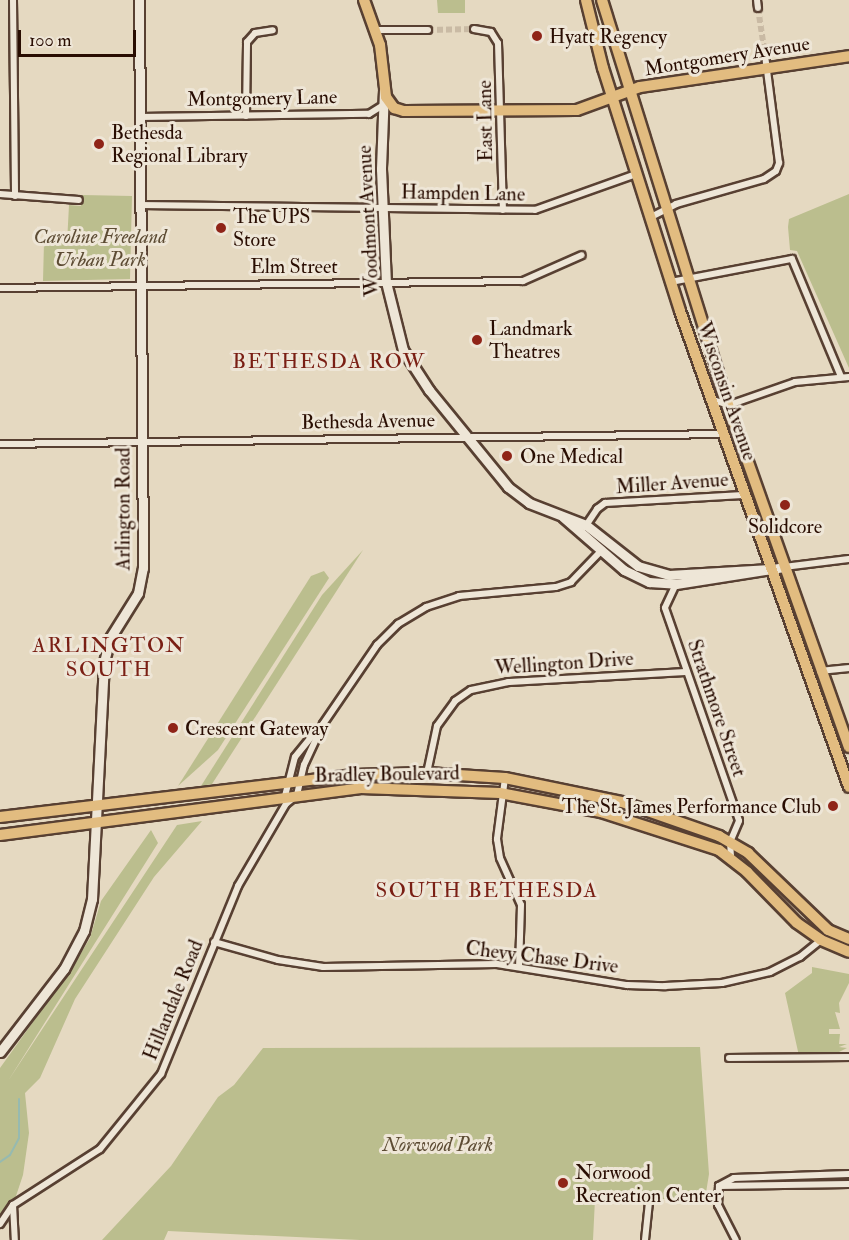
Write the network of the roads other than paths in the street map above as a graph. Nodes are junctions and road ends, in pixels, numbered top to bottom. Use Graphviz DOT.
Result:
graph roads {
  1 [pos="13,0"];
  2 [pos="139,0"];
  3 [pos="364,0"];
  4 [pos="586,0"];
  5 [pos="602,0"];
  6 [pos="757,0"];
  7 [pos="758,8"];
  8 [pos="474,29"];
  9 [pos="273,30"];
  10 [pos="377,30"];
  11 [pos="428,30"];
  12 [pos="765,55"];
  13 [pos="849,56"];
  14 [pos="767,68"];
  15 [pos="384,90"];
  16 [pos="628,93"];
  17 [pos="613,100"];
  18 [pos="382,106"];
  19 [pos="503,112"];
  20 [pos="246,116"];
  21 [pos="140,117"];
  22 [pos="636,174"];
  23 [pos="0,194"];
  24 [pos="15,196"];
  25 [pos="79,200"];
  26 [pos="140,205"];
  27 [pos="382,208"];
  28 [pos="667,208"];
  29 [pos="503,210"];
  30 [pos="651,217"];
  31 [pos="582,255"];
  32 [pos="687,278"];
  33 [pos="386,282"];
  34 [pos="671,282"];
  35 [pos="140,284"];
  36 [pos="0,288"];
  37 [pos="841,377"];
  38 [pos="849,377"];
  39 [pos="710,399"];
  40 [pos="729,405"];
  41 [pos="737,432"];
  42 [pos="722,434"];
  43 [pos="471,437"];
  44 [pos="141,442"];
  45 [pos="0,444"];
  46 [pos="743,495"];
  47 [pos="584,529"];
  48 [pos="602,550"];
  49 [pos="849,559"];
  50 [pos="784,567"];
  51 [pos="770,570"];
  52 [pos="669,575"];
  53 [pos="663,584"];
  54 [pos="676,584"];
  55 [pos="849,668"];
  56 [pos="820,671"];
  57 [pos="687,672"];
  58 [pos="323,724"];
  59 [pos="849,747"];
  60 [pos="427,773"];
  61 [pos="504,778"];
  62 [pos="300,780"];
  63 [pos="287,782"];
  64 [pos="848,782"];
  65 [pos="500,793"];
  66 [pos="297,795"];
  67 [pos="284,800"];
  68 [pos="96,804"];
  69 [pos="0,817"];
  70 [pos="96,820"];
  71 [pos="0,835"];
  72 [pos="730,842"];
  73 [pos="703,843"];
  74 [pos="731,858"];
  75 [pos="849,939"];
  76 [pos="821,940"];
  77 [pos="214,942"];
  78 [pos="849,952"];
  79 [pos="519,967"];
  80 [pos="0,1052"];
  81 [pos="849,1057"];
  82 [pos="729,1058"];
  83 [pos="849,1174"];
  84 [pos="803,1176"];
  85 [pos="849,1184"];
  86 [pos="719,1186"];
  87 [pos="804,1186"];
  88 [pos="649,1203"];
  89 [pos="13,1205"];
  90 [pos="0,1224"];
  91 [pos="15,1240"];
  92 [pos="645,1240"];
  93 [pos="735,1240"];
  1 -- 24 [label="street"];
  2 -- 21 [label="main road, Arlington Road"];
  3 -- 10 [label="main road, Woodmont Avenue"];
  4 -- 17 [label="main road, Wisconsin Avenue"];
  5 -- 16 [label="main road, Wisconsin Avenue"];
  6 -- 7 [label="street"];
  8 -- 19 [label="street, East Lane"];
  9 -- 20 [label="street"];
  10 -- 11 [label="street"];
  10 -- 15 [label="main road, Woodmont Avenue"];
  12 -- 14 [label="street"];
  13 -- 14 [label="main road, Montgomery Avenue"];
  14 -- 16 [label="main road, Montgomery Avenue"];
  14 -- 28 [label="street"];
  15 -- 18 [label="main road, Woodmont Avenue"];
  15 -- 19 [label="main road"];
  16 -- 17 [label="main road, Montgomery Avenue"];
  16 -- 28 [label="main road, Wisconsin Avenue"];
  17 -- 19 [label="main road"];
  17 -- 22 [label="main road, Wisconsin Avenue"];
  18 -- 20 [label="street, Montgomery Lane"];
  18 -- 27 [label="main road, Woodmont Avenue"];
  19 -- 29 [label="street, East Lane"];
  20 -- 21 [label="street, Montgomery Lane"];
  21 -- 26 [label="main road, Arlington Road"];
  22 -- 29 [label="street, Hampden Lane"];
  22 -- 30 [label="main road, Wisconsin Avenue"];
  23 -- 24 [label="street"];
  24 -- 25 [label="street"];
  26 -- 27 [label="street, Hampden Lane"];
  26 -- 35 [label="main road, Arlington Road"];
  27 -- 29 [label="street, Hampden Lane"];
  27 -- 33 [label="main road, Woodmont Avenue"];
  28 -- 30 [label="street"];
  28 -- 32 [label="main road, Wisconsin Avenue"];
  30 -- 34 [label="main road, Wisconsin Avenue"];
  31 -- 33 [label="street, Elm Street"];
  32 -- 34 [label="street"];
  32 -- 37 [label="street"];
  32 -- 40 [label="main road, Wisconsin Avenue"];
  33 -- 35 [label="street, Elm Street"];
  33 -- 43 [label="main road, Woodmont Avenue"];
  34 -- 39 [label="main road, Wisconsin Avenue"];
  35 -- 36 [label="street, Elm Street"];
  35 -- 44 [label="main road, Arlington Road"];
  37 -- 38 [label="street"];
  37 -- 40 [label="street"];
  39 -- 40 [label="street"];
  39 -- 42 [label="main road, Wisconsin Avenue"];
  40 -- 41 [label="main road, Wisconsin Avenue"];
  41 -- 42 [label="main road, Bethesda Avenue"];
  41 -- 50 [label="main road, Wisconsin Avenue"];
  42 -- 43 [label="street, Bethesda Avenue"];
  42 -- 46 [label="main road, Wisconsin Avenue"];
  43 -- 44 [label="street, Bethesda Avenue"];
  43 -- 47 [label="main road, Woodmont Avenue"];
  44 -- 45 [label="street, Bethesda Avenue"];
  44 -- 68 [label="main road, Arlington Road"];
  46 -- 47 [label="street, Miller Avenue"];
  46 -- 51 [label="main road, Wisconsin Avenue"];
  47 -- 48 [label="main road, Woodmont Avenue"];
  47 -- 52 [label="main road, Woodmont Avenue"];
  48 -- 53 [label="main road, Woodmont Avenue"];
  48 -- 58 [label="street"];
  49 -- 50 [label="street"];
  50 -- 51 [label="main road, Woodmont Avenue"];
  50 -- 56 [label="main road, Wisconsin Avenue"];
  51 -- 52 [label="main road, Woodmont Avenue"];
  51 -- 54 [label="main road, Woodmont Avenue"];
  51 -- 64 [label="main road, Wisconsin Avenue"];
  52 -- 53 [label="street"];
  53 -- 54 [label="main road, Woodmont Avenue"];
  54 -- 57 [label="street, Strathmore Street"];
  55 -- 56 [label="street"];
  56 -- 59 [label="main road, Wisconsin Avenue"];
  57 -- 60 [label="street, Wellington Drive"];
  57 -- 72 [label="street, Strathmore Street"];
  58 -- 62 [label="street"];
  58 -- 63 [label="street, Hillandale Road"];
  60 -- 61 [label="main road, Bradley Boulevard"];
  60 -- 62 [label="main road, Bradley Boulevard"];
  61 -- 65 [label="street"];
  61 -- 72 [label="main road, Bradley Boulevard"];
  62 -- 63 [label="main road, Bradley Boulevard"];
  62 -- 66 [label="street"];
  63 -- 67 [label="street, Hillandale Road"];
  63 -- 68 [label="main road, Bradley Boulevard"];
  65 -- 66 [label="main road, Bradley Boulevard"];
  65 -- 73 [label="main road, Bradley Boulevard"];
  65 -- 79 [label="street"];
  66 -- 67 [label="main road, Bradley Boulevard"];
  67 -- 70 [label="main road, Bradley Boulevard"];
  67 -- 77 [label="street, Hillandale Road"];
  68 -- 69 [label="main road, Bradley Boulevard"];
  68 -- 70 [label="main road, Arlington Road"];
  70 -- 71 [label="main road, Bradley Boulevard"];
  70 -- 80 [label="main road, Arlington Road"];
  72 -- 73 [label="main road"];
  72 -- 74 [label="street"];
  72 -- 75 [label="main road, Bradley Boulevard"];
  73 -- 74 [label="main road, Bradley Boulevard"];
  74 -- 76 [label="main road, Bradley Boulevard"];
  76 -- 78 [label="main road, Bradley Boulevard"];
  76 -- 79 [label="street, Chevy Chase Drive"];
  77 -- 79 [label="street, Chevy Chase Drive"];
  77 -- 89 [label="street, Hillandale Road"];
  81 -- 82 [label="street"];
  83 -- 84 [label="street"];
  84 -- 86 [label="street"];
  84 -- 87 [label="street"];
  85 -- 87 [label="street"];
  86 -- 87 [label="street"];
  86 -- 93 [label="street"];
  88 -- 92 [label="street"];
  89 -- 90 [label="street, Hillandale Road"];
  89 -- 91 [label="street"];
}
